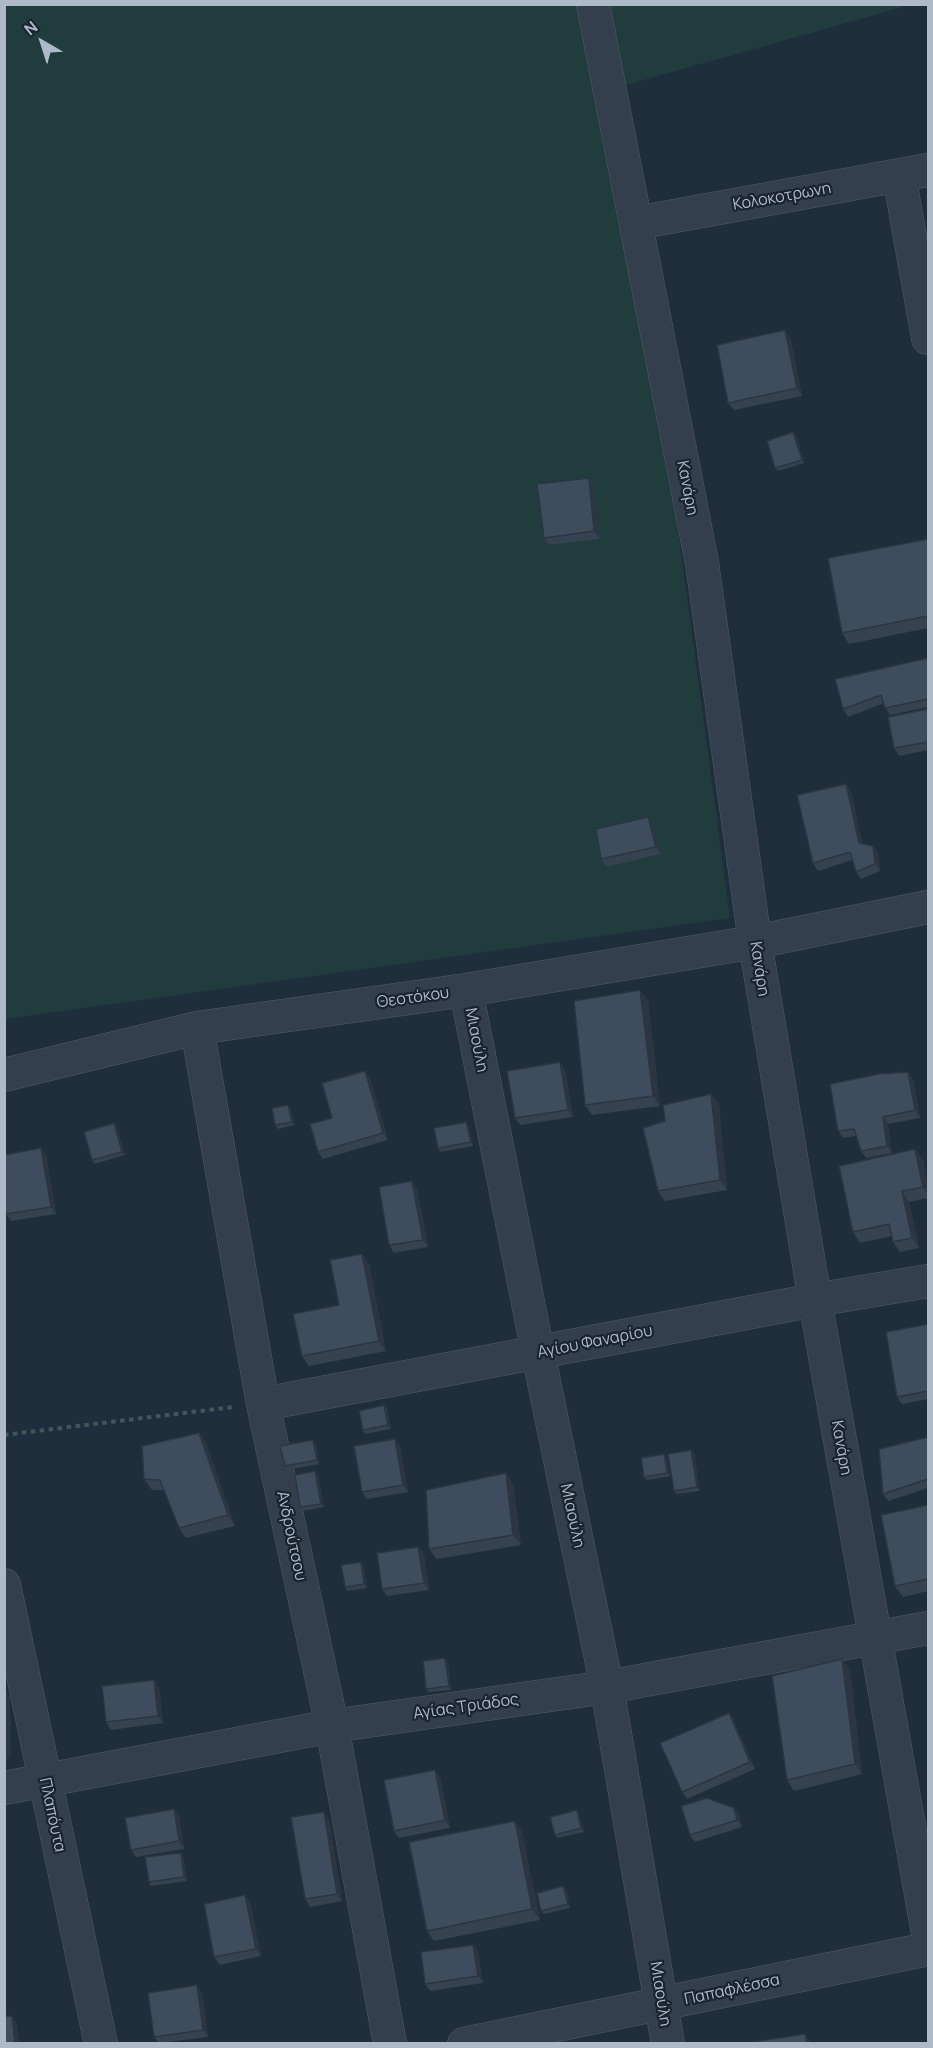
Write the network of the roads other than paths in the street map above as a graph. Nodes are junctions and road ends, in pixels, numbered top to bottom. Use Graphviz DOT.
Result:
graph roads {
  1 [pos="593,4"];
  2 [pos="914,173"];
  3 [pos="636,223"];
  4 [pos="928,338"];
  5 [pos="928,907"];
  6 [pos="755,942"];
  7 [pos="466,990"];
  8 [pos="197,1028"];
  9 [pos="4,1075"];
  10 [pos="928,1281"];
  11 [pos="814,1300"];
  12 [pos="538,1353"];
  13 [pos="263,1404"];
  14 [pos="4,1585"];
  15 [pos="928,1628"];
  16 [pos="876,1638"];
  17 [pos="607,1687"];
  18 [pos="332,1726"];
  19 [pos="44,1780"];
  20 [pos="4,1788"];
  21 [pos="928,1933"];
  22 [pos="928,1949"];
  23 [pos="662,2004"];
  24 [pos="101,2043"];
  25 [pos="390,2043"];
  26 [pos="464,2043"];
  27 [pos="668,2043"];
  1 -- 3 [label="street, Κανάρη"];
  2 -- 3 [label="street, Κολοκοτρωνη"];
  2 -- 4 [label="street"];
  3 -- 6 [label="street, Κανάρη"];
  5 -- 6 [label="street, Θεοτόκου"];
  6 -- 7 [label="street, Θεοτόκου"];
  6 -- 11 [label="street, Κανάρη"];
  7 -- 8 [label="street, Θεοτόκου"];
  7 -- 12 [label="street, Μιαούλη"];
  8 -- 9 [label="street, Θεοτόκου"];
  8 -- 13 [label="street, Ανδρούτσου"];
  10 -- 11 [label="street, Αγίου Φαναρίου"];
  11 -- 12 [label="street, Αγίου Φαναρίου"];
  11 -- 16 [label="street, Κανάρη"];
  12 -- 13 [label="street, Αγίου Φαναρίου"];
  12 -- 17 [label="street, Μιαούλη"];
  13 -- 18 [label="street, Ανδρούτσου"];
  14 -- 19 [label="street, Πλαπόυτα"];
  15 -- 16 [label="street, Αγίας Τριάδος"];
  16 -- 17 [label="street, Αγίας Τριάδος"];
  16 -- 21 [label="street, Κανάρη"];
  17 -- 18 [label="street, Αγίας Τριάδος"];
  17 -- 23 [label="street, Μιαούλη"];
  18 -- 19 [label="street, Αγίας Τριάδος"];
  18 -- 25 [label="street, Ανδρούτσου"];
  19 -- 20 [label="street, Αγίας Τριάδος"];
  19 -- 24 [label="street, Πλαπόυτα"];
  22 -- 23 [label="street, Παπαφλέσσα"];
  23 -- 26 [label="street, Παπαφλέσσα"];
  23 -- 27 [label="street, Μιαούλη"];
}
